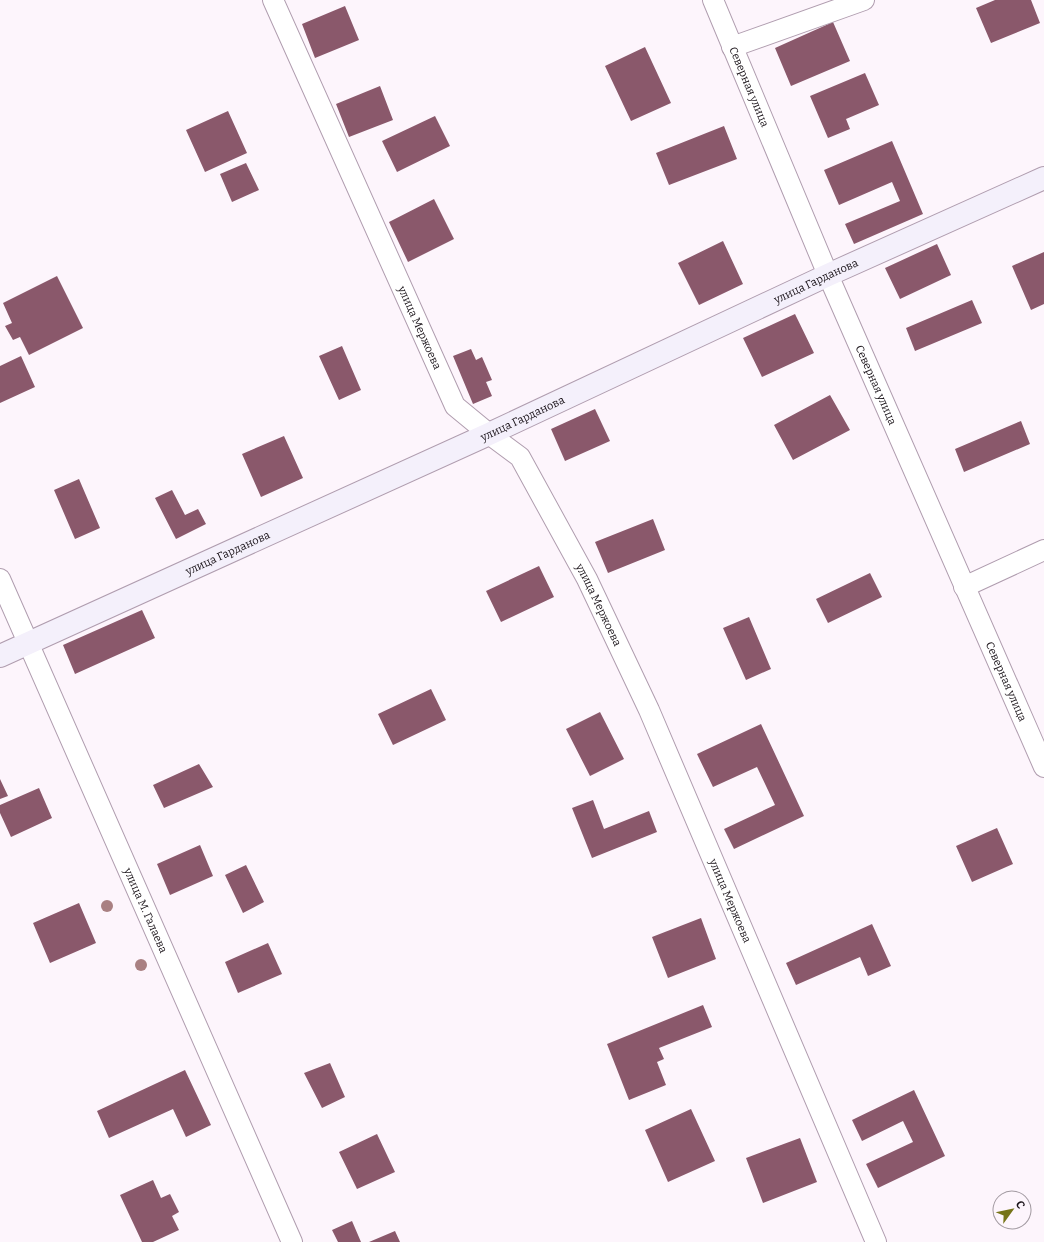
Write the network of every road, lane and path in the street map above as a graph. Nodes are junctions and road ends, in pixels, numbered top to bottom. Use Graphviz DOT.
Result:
graph roads {
  1 [pos="273,0"];
  2 [pos="713,0"];
  3 [pos="864,0"];
  4 [pos="732,47"];
  5 [pos="1044,178"];
  6 [pos="828,275"];
  7 [pos="489,434"];
  8 [pos="1044,550"];
  9 [pos="0,579"];
  10 [pos="964,587"];
  11 [pos="28,643"];
  12 [pos="0,656"];
  13 [pos="1044,767"];
  14 [pos="292,1242"];
  15 [pos="876,1242"];
  1 -- 7 [label="street, улица Мержоева"];
  2 -- 4 [label="street, Северная улица"];
  3 -- 4 [label="street"];
  4 -- 6 [label="street, Северная улица"];
  5 -- 6 [label="street, улица Гарданова"];
  6 -- 7 [label="street, улица Гарданова"];
  6 -- 10 [label="street, Северная улица"];
  7 -- 11 [label="street, улица Гарданова"];
  7 -- 15 [label="street, улица Мержоева"];
  8 -- 10 [label="street"];
  9 -- 11 [label="street, улица М. Галаева"];
  10 -- 13 [label="street, Северная улица"];
  11 -- 12 [label="street, улица Гарданова"];
  11 -- 14 [label="street, улица М. Галаева"];
}
